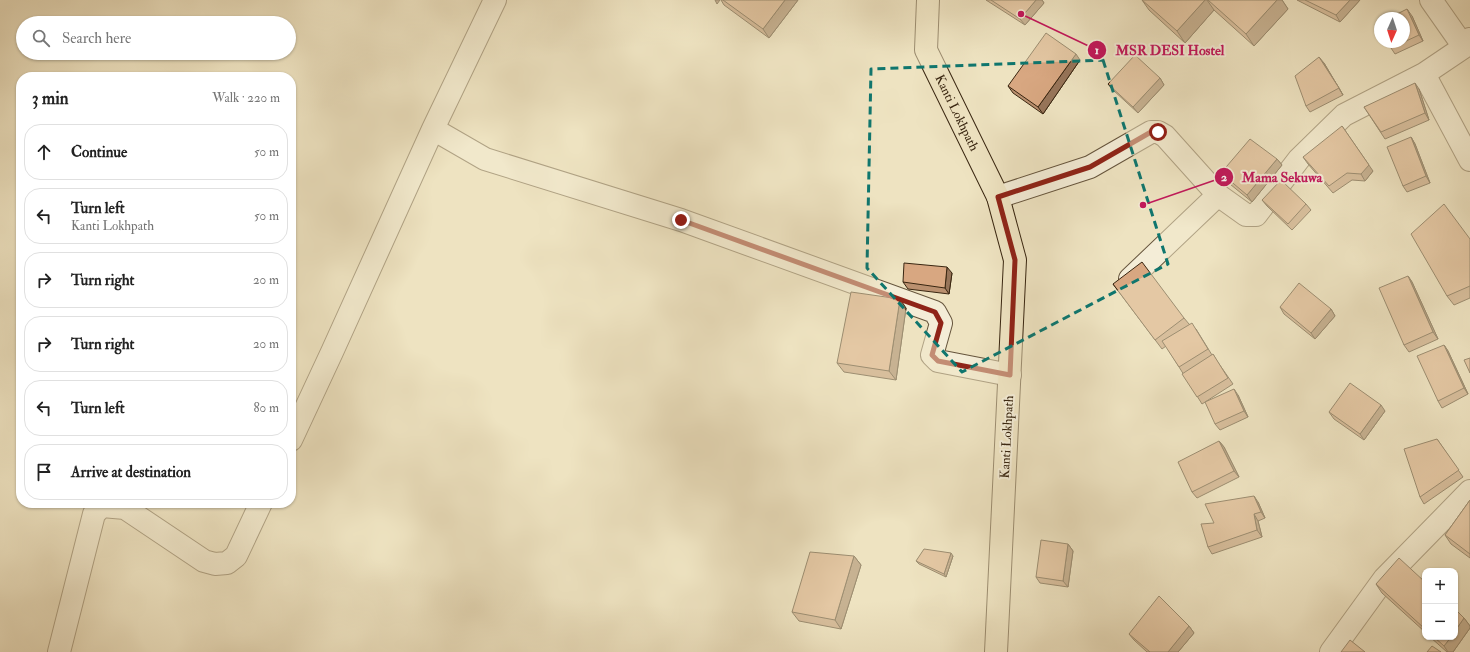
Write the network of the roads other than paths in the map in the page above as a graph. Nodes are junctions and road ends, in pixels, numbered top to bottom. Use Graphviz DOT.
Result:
graph roads {
  1 [pos="495,0"];
  2 [pos="928,0"];
  3 [pos="1431,0"];
  4 [pos="1467,43"];
  5 [pos="1424,74"];
  6 [pos="433,129"];
  7 [pos="1470,160"];
  8 [pos="1218,195"];
  9 [pos="998,197"];
  10 [pos="1130,279"];
  11 [pos="1010,375"];
  12 [pos="296,429"];
  13 [pos="1470,491"];
  14 [pos="100,508"];
  15 [pos="125,508"];
  16 [pos="259,508"];
  17 [pos="59,652"];
  18 [pos="996,652"];
  19 [pos="1331,652"];
  1 -- 6 [label="street"];
  2 -- 9 [label="main road, Kanti Lokhpath"];
  3 -- 4 [label="street"];
  4 -- 5 [label="street"];
  5 -- 7 [label="street"];
  5 -- 8 [label="street"];
  6 -- 11 [label="street"];
  6 -- 12 [label="street"];
  8 -- 9 [label="street"];
  8 -- 10 [label="street"];
  9 -- 11 [label="main road, Kanti Lokhpath"];
  11 -- 18 [label="main road, Kanti Lokhpath"];
  13 -- 19 [label="street"];
  14 -- 17 [label="street"];
  15 -- 16 [label="street"];
}
